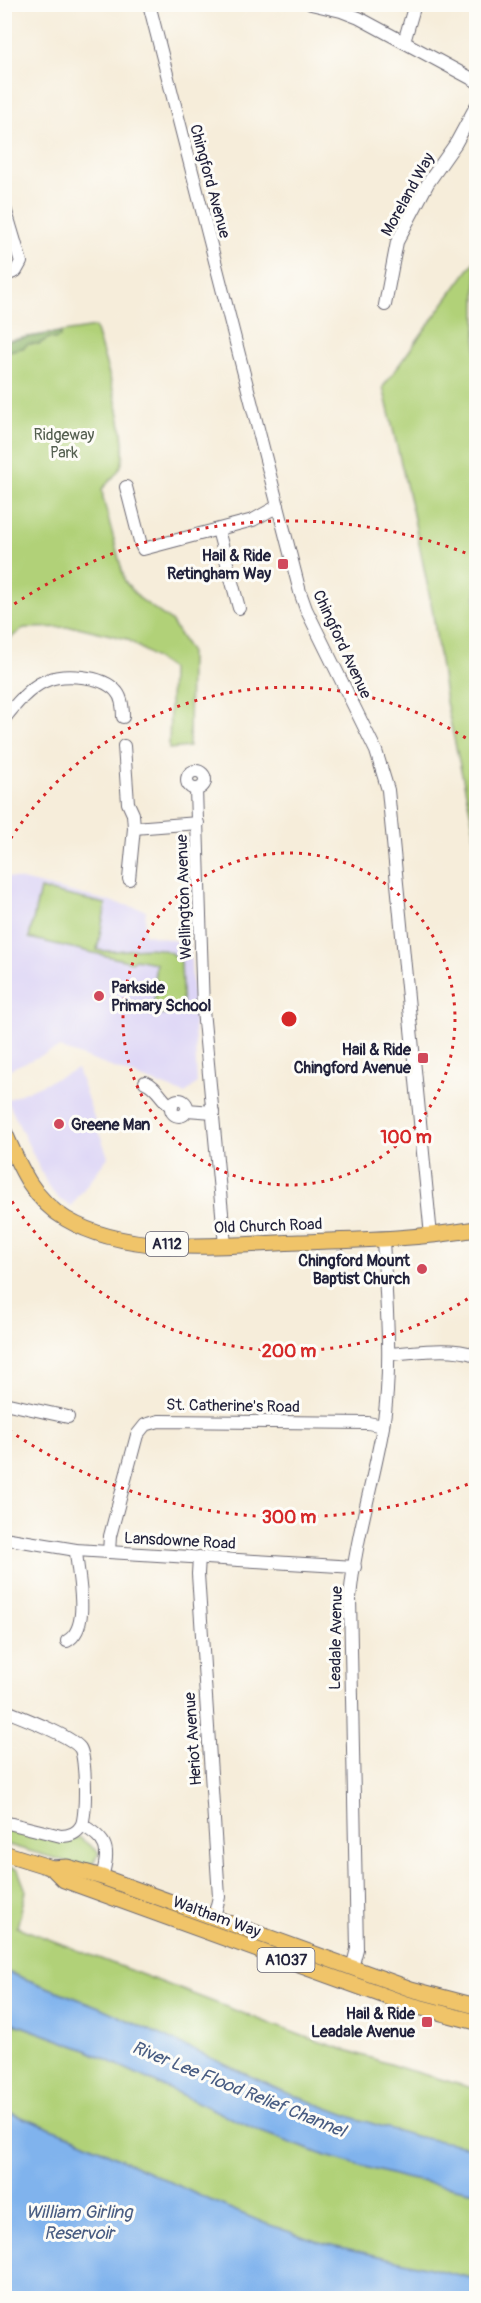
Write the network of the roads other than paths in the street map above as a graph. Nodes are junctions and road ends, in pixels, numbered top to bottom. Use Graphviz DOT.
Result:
graph roads {
  1 [pos="149,4"];
  2 [pos="415,4"];
  3 [pos="318,5"];
  4 [pos="404,42"];
  5 [pos="477,81"];
  6 [pos="477,106"];
  7 [pos="4,205"];
  8 [pos="4,276"];
  9 [pos="386,305"];
  10 [pos="126,487"];
  11 [pos="278,506"];
  12 [pos="218,530"];
  13 [pos="239,608"];
  14 [pos="123,717"];
  15 [pos="4,719"];
  16 [pos="124,746"];
  17 [pos="196,789"];
  18 [pos="198,824"];
  19 [pos="134,828"];
  20 [pos="129,879"];
  21 [pos="145,1082"];
  22 [pos="213,1112"];
  23 [pos="5,1131"];
  24 [pos="477,1229"];
  25 [pos="431,1236"];
  26 [pos="383,1239"];
  27 [pos="225,1245"];
  28 [pos="389,1354"];
  29 [pos="477,1355"];
  30 [pos="4,1402"];
  31 [pos="68,1417"];
  32 [pos="383,1426"];
  33 [pos="4,1538"];
  34 [pos="76,1550"];
  35 [pos="109,1552"];
  36 [pos="199,1557"];
  37 [pos="355,1567"];
  38 [pos="67,1641"];
  39 [pos="4,1710"];
  40 [pos="4,1822"];
  41 [pos="82,1825"];
  42 [pos="4,1853"];
  43 [pos="99,1884"];
  44 [pos="214,1917"];
  45 [pos="282,1942"];
  46 [pos="276,1956"];
  47 [pos="352,1968"];
  48 [pos="409,1996"];
  49 [pos="477,2006"];
  50 [pos="477,2022"];
  1 -- 11 [label="street, Chingford Avenue"];
  2 -- 4 [label="street"];
  3 -- 4 [label="street"];
  4 -- 5 [label="street"];
  6 -- 9 [label="street, Moreland Way"];
  7 -- 8 [label="street"];
  10 -- 12 [label="street"];
  11 -- 12 [label="street"];
  11 -- 25 [label="street, Chingford Avenue"];
  12 -- 13 [label="street"];
  14 -- 15 [label="street"];
  16 -- 19 [label="street"];
  17 -- 18 [label="street, Wellington Avenue"];
  18 -- 19 [label="street"];
  18 -- 22 [label="street, Wellington Avenue"];
  19 -- 20 [label="street"];
  21 -- 22 [label="street"];
  22 -- 27 [label="street, Wellington Avenue"];
  23 -- 27 [label="main road, Old Church Road / A112"];
  24 -- 25 [label="main road, Old Church Road / A112"];
  25 -- 26 [label="main road, Old Church Road / A112"];
  26 -- 27 [label="main road, Old Church Road / A112"];
  26 -- 28 [label="street, Leadale Avenue"];
  28 -- 29 [label="street"];
  28 -- 32 [label="street, Leadale Avenue"];
  30 -- 31 [label="street"];
  32 -- 35 [label="street, St. Catherine's Road"];
  32 -- 37 [label="street, Leadale Avenue"];
  33 -- 34 [label="street, Lansdowne Road"];
  34 -- 35 [label="street, Lansdowne Road"];
  34 -- 38 [label="street"];
  35 -- 36 [label="street, Lansdowne Road"];
  36 -- 37 [label="street, Lansdowne Road"];
  36 -- 44 [label="street, Heriot Avenue"];
  37 -- 47 [label="street, Leadale Avenue"];
  39 -- 41 [label="street"];
  40 -- 41 [label="street"];
  41 -- 43 [label="street"];
  42 -- 43 [label="main road, Waltham Way / A1037"];
  43 -- 44 [label="main road, Waltham Way / A1037"];
  43 -- 46 [label="main road, Waltham Way / A1037"];
  44 -- 45 [label="main road, Waltham Way / A1037"];
  45 -- 46 [label="main road, A1037"];
  45 -- 47 [label="main road, Waltham Way / A1037"];
  46 -- 48 [label="main road, Waltham Way / A1037"];
  47 -- 48 [label="main road, Waltham Way / A1037"];
  48 -- 49 [label="main road, Waltham Way / A1037"];
  48 -- 50 [label="main road, Waltham Way / A1037"];
}
